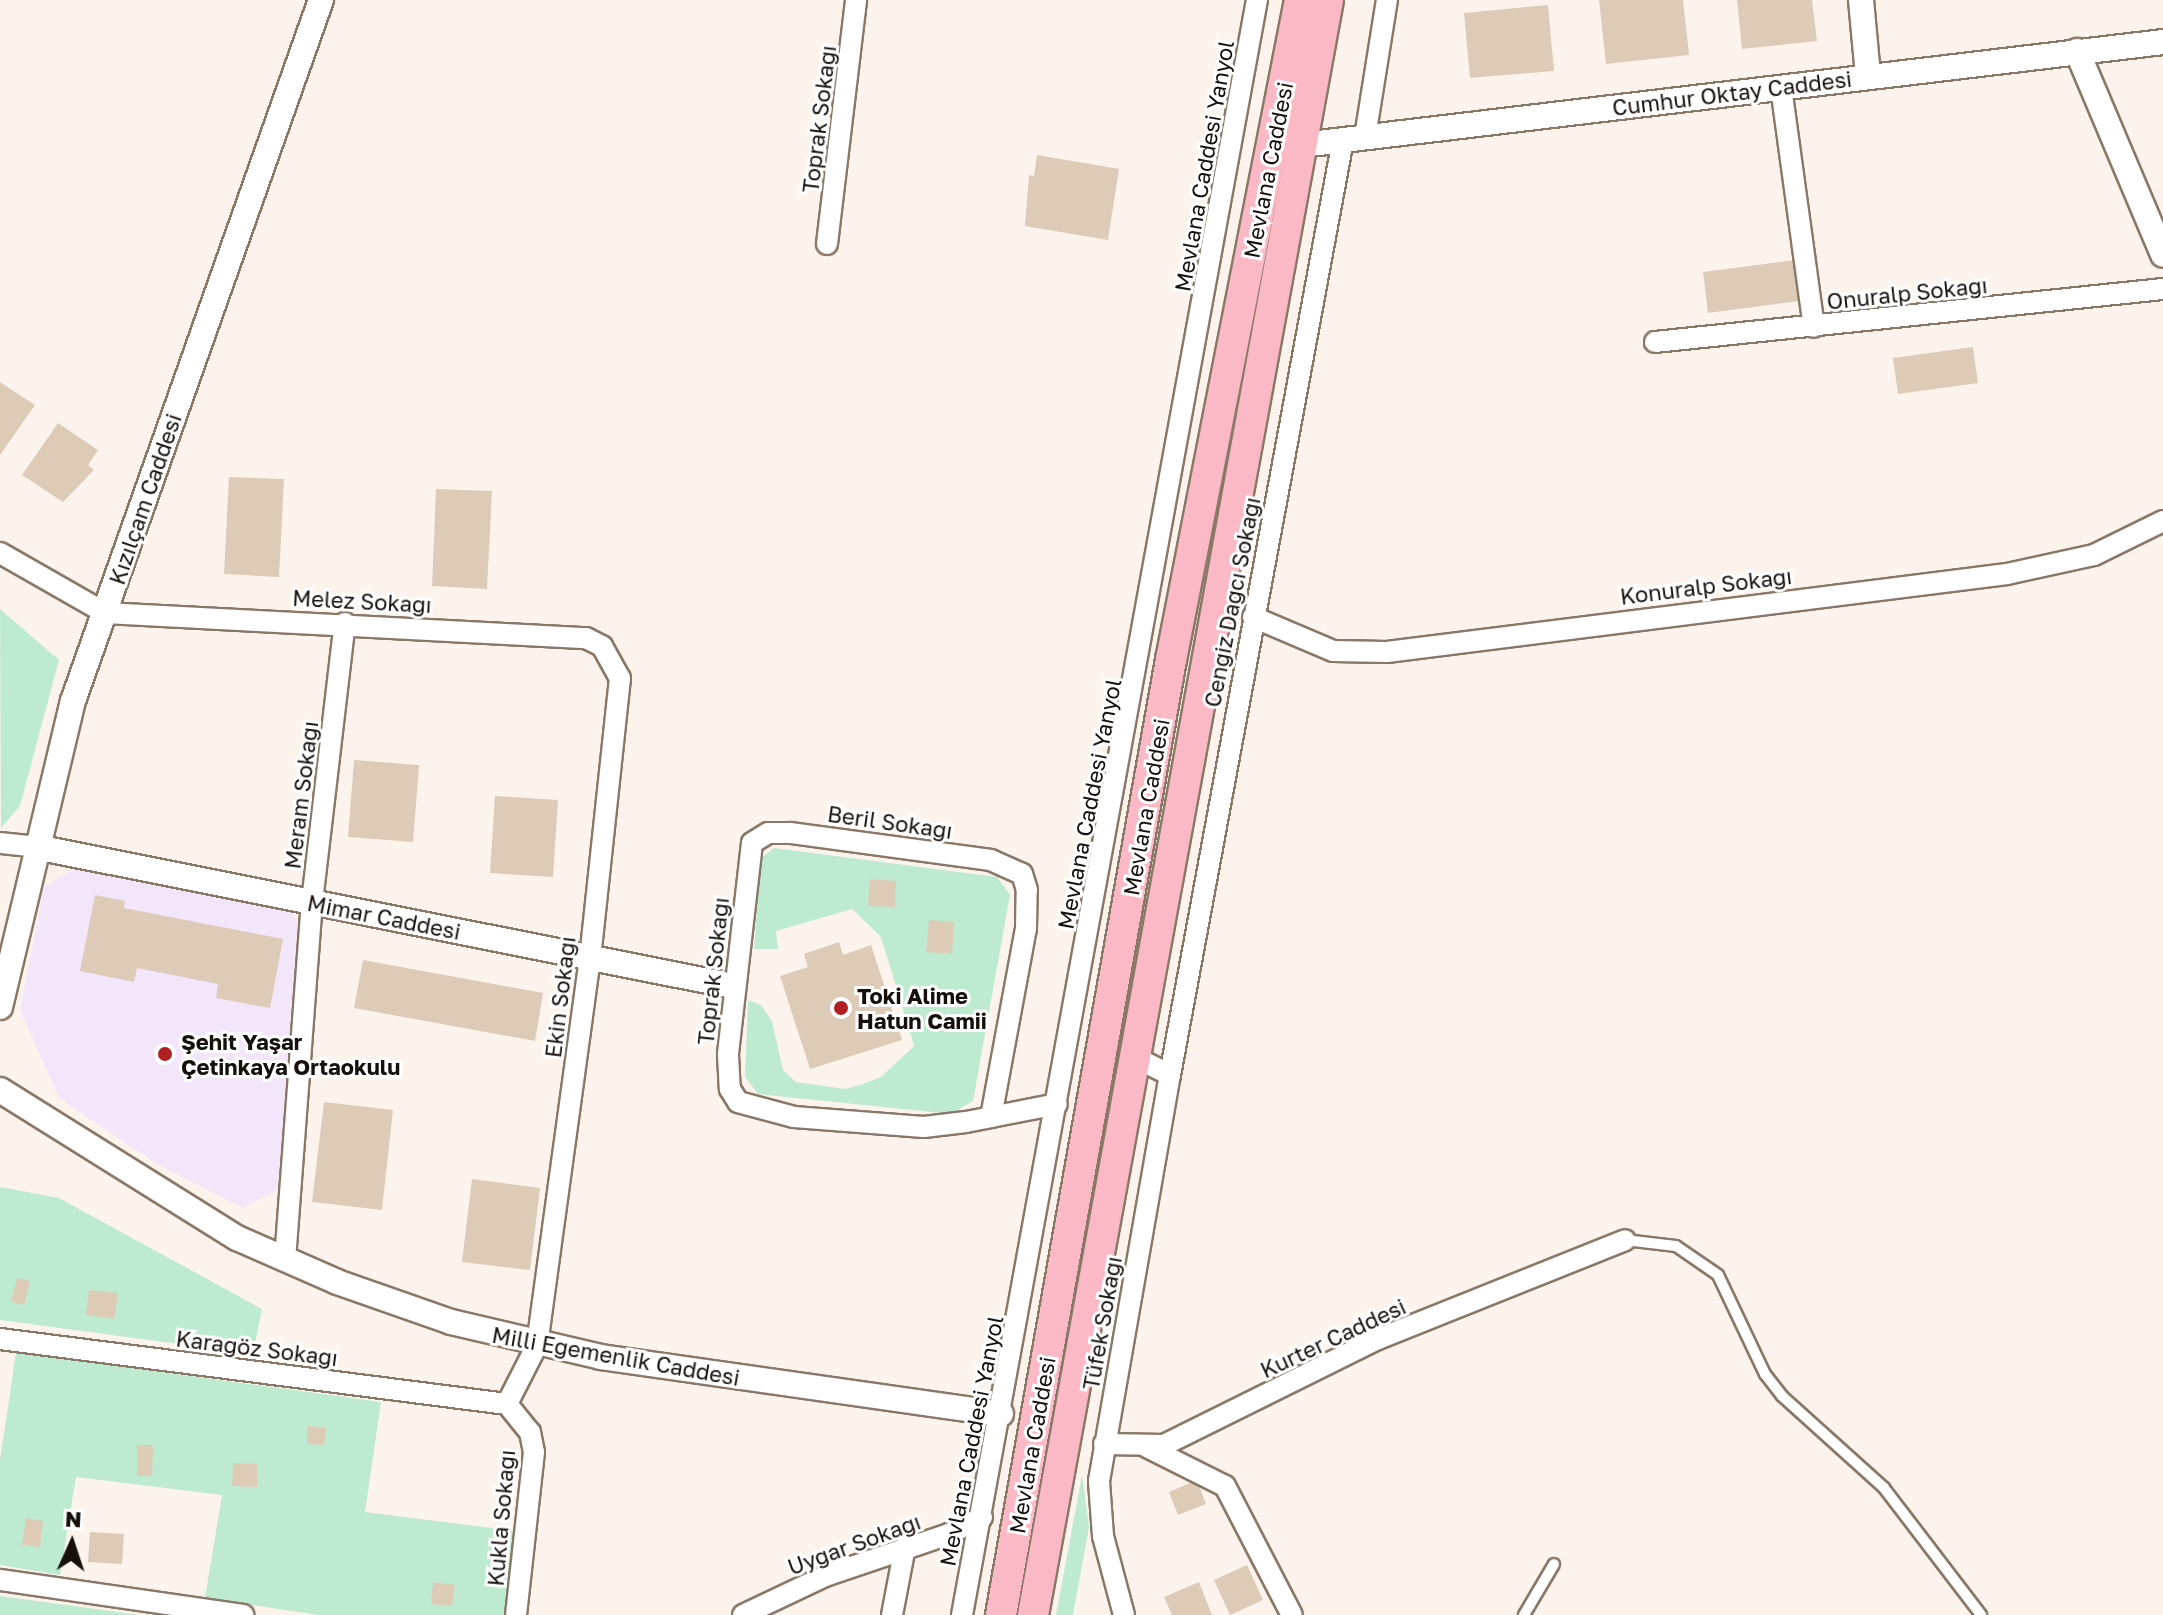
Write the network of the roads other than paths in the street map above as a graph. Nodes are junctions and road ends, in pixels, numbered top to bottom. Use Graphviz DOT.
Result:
graph roads {
  1 [pos="321,0"];
  2 [pos="856,0"];
  3 [pos="1257,0"];
  4 [pos="1300,0"];
  5 [pos="1328,0"];
  6 [pos="1387,0"];
  7 [pos="1861,0"];
  8 [pos="2163,42"];
  9 [pos="2077,51"];
  10 [pos="1868,76"];
  11 [pos="1781,87"];
  12 [pos="1354,138"];
  13 [pos="1302,145"];
  14 [pos="827,244"];
  15 [pos="2163,255"];
  16 [pos="2163,289"];
  17 [pos="1814,327"];
  18 [pos="1655,342"];
  19 [pos="2163,521"];
  20 [pos="0,553"];
  21 [pos="105,613"];
  22 [pos="1253,617"];
  23 [pos="345,623"];
  24 [pos="609,657"];
  25 [pos="0,843"];
  26 [pos="752,843"];
  27 [pos="36,847"];
  28 [pos="312,902"];
  29 [pos="590,958"];
  30 [pos="732,986"];
  31 [pos="0,1007"];
  32 [pos="1137,1058"];
  33 [pos="1170,1075"];
  34 [pos="0,1090"];
  35 [pos="1057,1104"];
  36 [pos="991,1117"];
  37 [pos="1625,1240"];
  38 [pos="285,1260"];
  39 [pos="0,1339"];
  40 [pos="537,1345"];
  41 [pos="507,1404"];
  42 [pos="1001,1414"];
  43 [pos="1104,1444"];
  44 [pos="1147,1447"];
  45 [pos="982,1517"];
  46 [pos="905,1547"];
  47 [pos="1554,1564"];
  48 [pos="0,1580"];
  49 [pos="243,1615"];
  50 [pos="516,1615"];
  51 [pos="743,1615"];
  52 [pos="892,1615"];
  53 [pos="962,1615"];
  54 [pos="1001,1615"];
  55 [pos="1033,1615"];
  56 [pos="1124,1615"];
  57 [pos="1292,1615"];
  58 [pos="1524,1615"];
  59 [pos="1981,1615"];
  1 -- 21 [label="street, Kızılçam Caddesi"];
  2 -- 14 [label="street, Toprak Sokağı"];
  3 -- 35 [label="street, Mevlana Caddesi Yanyol"];
  4 -- 54 [label="main road, Mevlana Caddesi"];
  5 -- 13 [label="main road, Mevlana Caddesi"];
  6 -- 12 [label="street, Cengiz Dağcı Sokağı"];
  7 -- 10 [label="street"];
  8 -- 9 [label="street, Cumhur Oktay Caddesi"];
  9 -- 10 [label="street, Cumhur Oktay Caddesi"];
  9 -- 15 [label="street"];
  10 -- 11 [label="street, Cumhur Oktay Caddesi"];
  11 -- 12 [label="street, Cumhur Oktay Caddesi"];
  11 -- 17 [label="street"];
  12 -- 13 [label="street, Cumhur Oktay Caddesi"];
  12 -- 22 [label="street, Cengiz Dağcı Sokağı"];
  13 -- 32 [label="main road, Mevlana Caddesi"];
  16 -- 17 [label="street, Onuralp Sokağı"];
  17 -- 18 [label="street, Onuralp Sokağı"];
  19 -- 22 [label="street, Konuralp Sokağı"];
  20 -- 21 [label="street"];
  21 -- 23 [label="street, Melez Sokağı"];
  21 -- 27 [label="street, Kızılçam Caddesi"];
  22 -- 33 [label="street, Cengiz Dağcı Sokağı"];
  23 -- 24 [label="street, Melez Sokağı"];
  23 -- 28 [label="street, Meram Sokağı"];
  24 -- 29 [label="street, Ekin Sokağı"];
  25 -- 27 [label="street"];
  26 -- 30 [label="street, Toprak Sokağı"];
  26 -- 36 [label="street, Beril Sokağı"];
  27 -- 28 [label="street, Mimar Caddesi"];
  27 -- 31 [label="street, Kızılçam Caddesi"];
  28 -- 29 [label="street, Mimar Caddesi"];
  28 -- 38 [label="street, Meram Sokağı"];
  29 -- 30 [label="street, Mimar Caddesi"];
  29 -- 40 [label="street, Ekin Sokağı"];
  30 -- 36 [label="street, Toprak Sokağı"];
  32 -- 33 [label="street"];
  32 -- 55 [label="main road, Mevlana Caddesi"];
  33 -- 43 [label="street, Tüfek Sokağı"];
  34 -- 38 [label="street, Milli Egemenlik Caddesi"];
  35 -- 36 [label="street"];
  35 -- 42 [label="street, Mevlana Caddesi Yanyol"];
  37 -- 44 [label="street, Kurter Caddesi"];
  37 -- 59 [label="lane"];
  38 -- 40 [label="street, Milli Egemenlik Caddesi"];
  39 -- 41 [label="street, Karagöz Sokağı"];
  40 -- 41 [label="street"];
  40 -- 42 [label="street, Milli Egemenlik Caddesi"];
  41 -- 50 [label="street, Kukla Sokağı"];
  42 -- 45 [label="street, Mevlana Caddesi Yanyol"];
  43 -- 44 [label="street, Kurter Caddesi"];
  43 -- 56 [label="street, Tüfek Sokağı"];
  44 -- 57 [label="street"];
  45 -- 46 [label="street, Uygar Sokağı"];
  45 -- 53 [label="street, Mevlana Caddesi Yanyol"];
  46 -- 51 [label="street, Uygar Sokağı"];
  46 -- 52 [label="street"];
  47 -- 58 [label="lane"];
  48 -- 49 [label="street"];
}
